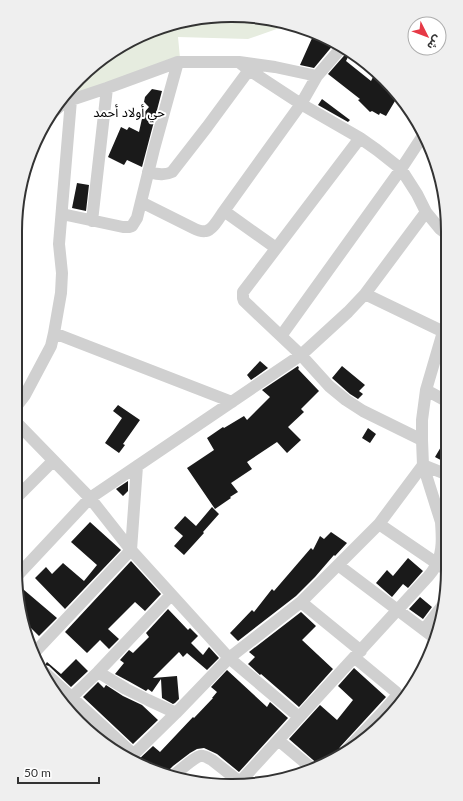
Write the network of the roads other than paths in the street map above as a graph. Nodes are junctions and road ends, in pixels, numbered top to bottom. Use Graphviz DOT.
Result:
graph roads {
  1 [pos="338,51"];
  2 [pos="178,62"];
  3 [pos="239,62"];
  4 [pos="249,70"];
  5 [pos="317,76"];
  6 [pos="107,88"];
  7 [pos="71,100"];
  8 [pos="66,103"];
  9 [pos="301,104"];
  10 [pos="360,138"];
  11 [pos="420,141"];
  12 [pos="401,170"];
  13 [pos="148,172"];
  14 [pos="141,202"];
  15 [pos="224,211"];
  16 [pos="426,212"];
  17 [pos="62,214"];
  18 [pos="92,221"];
  19 [pos="441,230"];
  20 [pos="276,248"];
  21 [pos="364,294"];
  22 [pos="441,329"];
  23 [pos="54,333"];
  24 [pos="281,336"];
  25 [pos="441,346"];
  26 [pos="301,355"];
  27 [pos="426,390"];
  28 [pos="22,391"];
  29 [pos="441,398"];
  30 [pos="232,402"];
  31 [pos="22,428"];
  32 [pos="422,440"];
  33 [pos="53,460"];
  34 [pos="423,465"];
  35 [pos="137,466"];
  36 [pos="441,471"];
  37 [pos="22,492"];
  38 [pos="90,498"];
  39 [pos="441,522"];
  40 [pos="379,524"];
  41 [pos="441,549"];
  42 [pos="131,550"];
  43 [pos="438,564"];
  44 [pos="338,565"];
  45 [pos="441,566"];
  46 [pos="22,571"];
  47 [pos="171,595"];
  48 [pos="301,602"];
  49 [pos="398,610"];
  50 [pos="436,614"];
  51 [pos="424,630"];
  52 [pos="431,635"];
  53 [pos="38,649"];
  54 [pos="358,654"];
  55 [pos="229,658"];
  56 [pos="98,672"];
  57 [pos="55,683"];
  58 [pos="71,698"];
  59 [pos="386,711"];
  60 [pos="176,713"];
  61 [pos="299,717"];
  62 [pos="278,740"];
  63 [pos="124,749"];
  64 [pos="133,754"];
  65 [pos="308,765"];
  66 [pos="178,772"];
  67 [pos="235,779"];
  68 [pos="245,779"];
  1 -- 5 [label="street"];
  2 -- 3 [label="street"];
  2 -- 6 [label="street"];
  2 -- 13 [label="street"];
  3 -- 4 [label="street"];
  3 -- 5 [label="street"];
  4 -- 9 [label="street"];
  4 -- 13 [label="street"];
  5 -- 9 [label="street"];
  6 -- 7 [label="street"];
  6 -- 18 [label="street"];
  7 -- 8 [label="street"];
  7 -- 17 [label="street"];
  9 -- 10 [label="street"];
  9 -- 15 [label="street"];
  10 -- 12 [label="street"];
  10 -- 20 [label="street"];
  11 -- 12 [label="street"];
  12 -- 16 [label="street"];
  12 -- 24 [label="street"];
  13 -- 14 [label="street"];
  14 -- 15 [label="street"];
  14 -- 18 [label="street"];
  15 -- 20 [label="street"];
  16 -- 19 [label="street"];
  16 -- 21 [label="street"];
  17 -- 18 [label="street"];
  17 -- 23 [label="street"];
  20 -- 24 [label="street"];
  21 -- 22 [label="street"];
  21 -- 26 [label="street"];
  23 -- 28 [label="street"];
  23 -- 30 [label="street"];
  24 -- 26 [label="street"];
  25 -- 27 [label="street"];
  26 -- 30 [label="street"];
  26 -- 32 [label="street"];
  27 -- 29 [label="street"];
  27 -- 32 [label="street"];
  30 -- 35 [label="street"];
  31 -- 33 [label="street"];
  32 -- 34 [label="street"];
  33 -- 37 [label="street"];
  33 -- 38 [label="street"];
  34 -- 36 [label="street"];
  34 -- 39 [label="street"];
  34 -- 40 [label="street"];
  35 -- 38 [label="street"];
  35 -- 42 [label="street"];
  38 -- 42 [label="street"];
  38 -- 46 [label="street"];
  40 -- 43 [label="street"];
  40 -- 44 [label="street"];
  41 -- 43 [label="street"];
  42 -- 47 [label="street"];
  42 -- 53 [label="street"];
  43 -- 45 [label="street"];
  43 -- 49 [label="street"];
  44 -- 48 [label="street"];
  44 -- 49 [label="street"];
  47 -- 55 [label="street"];
  47 -- 56 [label="street"];
  48 -- 54 [label="street"];
  48 -- 55 [label="street"];
  49 -- 51 [label="street"];
  49 -- 54 [label="street"];
  50 -- 51 [label="street"];
  51 -- 52 [label="street"];
  54 -- 59 [label="street"];
  54 -- 61 [label="street"];
  55 -- 60 [label="street"];
  55 -- 61 [label="street"];
  56 -- 58 [label="street"];
  56 -- 60 [label="street"];
  57 -- 58 [label="street"];
  58 -- 63 [label="street"];
  60 -- 64 [label="street"];
  61 -- 62 [label="street"];
  62 -- 65 [label="street"];
  62 -- 68 [label="street"];
  66 -- 67 [label="street"];
}
